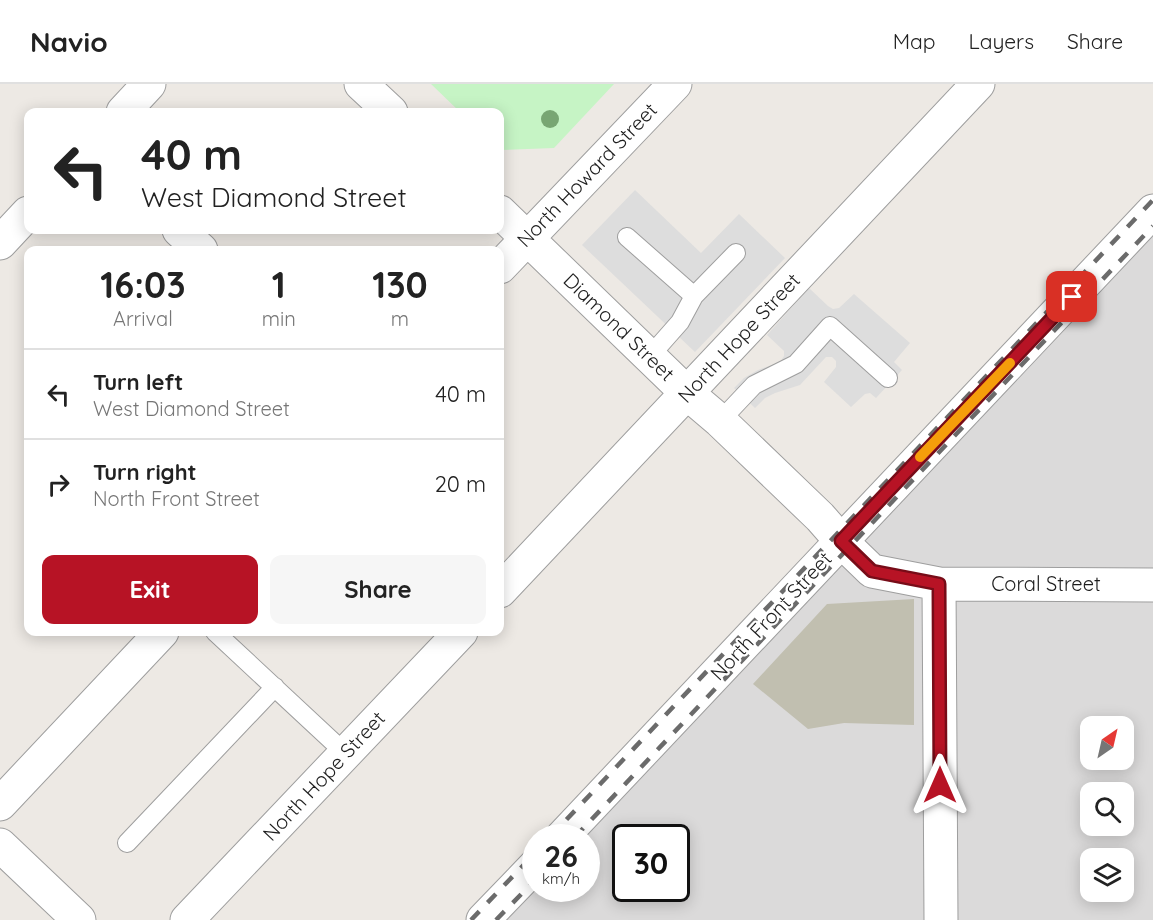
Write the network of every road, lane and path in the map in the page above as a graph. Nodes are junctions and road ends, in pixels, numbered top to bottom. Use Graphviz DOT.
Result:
graph roads {
  1 [pos="361,84"];
  2 [pos="675,84"];
  3 [pos="978,84"];
  4 [pos="147,85"];
  5 [pos="127,108"];
  6 [pos="387,108"];
  7 [pos="1153,212"];
  8 [pos="504,216"];
  9 [pos="24,217"];
  10 [pos="183,234"];
  11 [pos="627,237"];
  12 [pos="527,238"];
  13 [pos="0,243"];
  14 [pos="197,246"];
  15 [pos="736,252"];
  16 [pos="504,263"];
  17 [pos="694,296"];
  18 [pos="650,356"];
  19 [pos="888,378"];
  20 [pos="687,393"];
  21 [pos="720,421"];
  22 [pos="841,541"];
  23 [pos="939,584"];
  24 [pos="1153,585"];
  25 [pos="504,587"];
  26 [pos="158,636"];
  27 [pos="219,636"];
  28 [pos="457,636"];
  29 [pos="275,687"];
  30 [pos="345,753"];
  31 [pos="0,804"];
  32 [pos="573,824"];
  33 [pos="127,843"];
  34 [pos="0,845"];
  35 [pos="522,879"];
  36 [pos="79,920"];
  37 [pos="188,920"];
  38 [pos="483,920"];
  39 [pos="941,920"];
  1 -- 6 [label="street"];
  2 -- 12 [label="street, North Howard Street"];
  3 -- 20 [label="street, North Hope Street"];
  4 -- 5 [label="street"];
  7 -- 22 [label="street, North Front Street"];
  8 -- 12 [label="street, Diamond Street"];
  9 -- 13 [label="street"];
  10 -- 14 [label="street"];
  11 -- 17 [label="lane"];
  12 -- 16 [label="street, North Howard Street"];
  12 -- 18 [label="street, Diamond Street"];
  15 -- 17 [label="lane"];
  17 -- 18 [label="lane"];
  18 -- 20 [label="street, Diamond Street"];
  19 -- 21 [label="lane"];
  20 -- 21 [label="street, Diamond Street"];
  20 -- 25 [label="street, North Hope Street"];
  21 -- 22 [label="street, Diamond Street"];
  22 -- 23 [label="street, Coral Street"];
  22 -- 32 [label="street, North Front Street"];
  23 -- 24 [label="street, Coral Street"];
  23 -- 39 [label="street"];
  26 -- 31 [label="street"];
  27 -- 29 [label="lane"];
  28 -- 30 [label="street, North Hope Street"];
  29 -- 30 [label="lane"];
  29 -- 33 [label="lane"];
  30 -- 37 [label="street, North Hope Street"];
  34 -- 36 [label="street"];
  35 -- 38 [label="street"];
}
